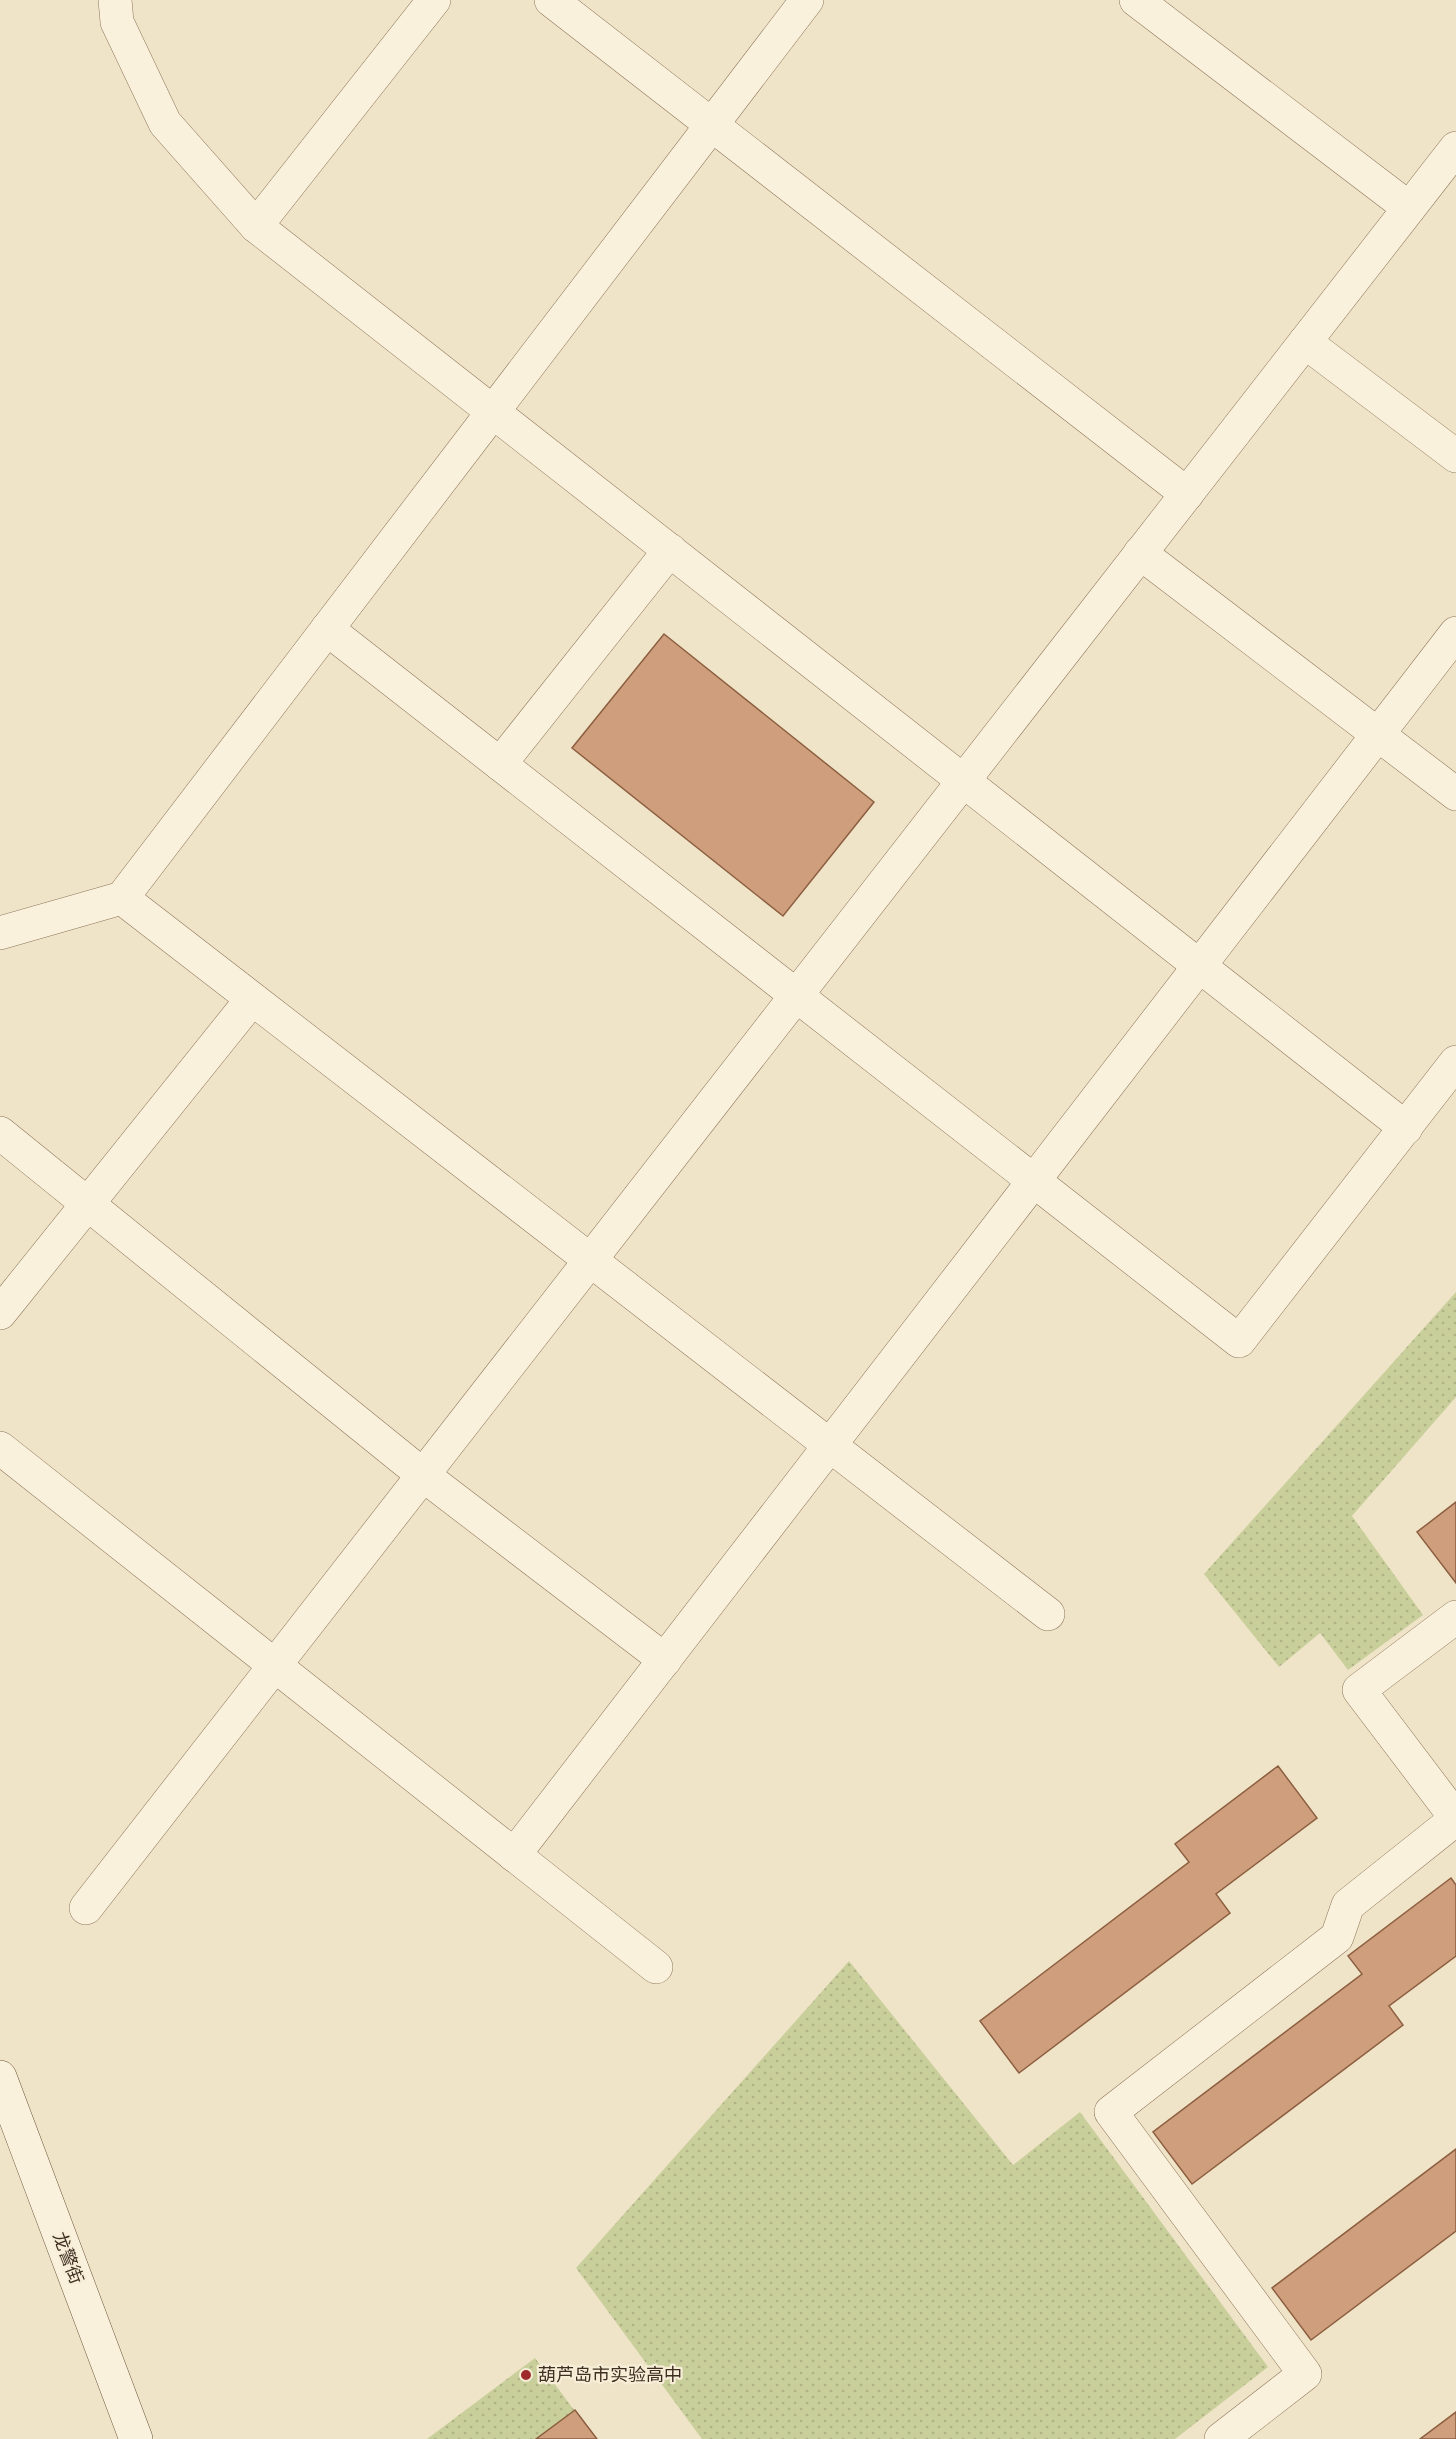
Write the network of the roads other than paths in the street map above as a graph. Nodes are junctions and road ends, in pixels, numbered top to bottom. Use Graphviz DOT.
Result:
graph roads {
  1 [pos="114,0"];
  2 [pos="434,0"];
  3 [pos="551,0"];
  4 [pos="807,0"];
  5 [pos="1136,0"];
  6 [pos="711,125"];
  7 [pos="1456,148"];
  8 [pos="1409,208"];
  9 [pos="256,226"];
  10 [pos="1305,342"];
  11 [pos="494,411"];
  12 [pos="1456,456"];
  13 [pos="1187,494"];
  14 [pos="669,550"];
  15 [pos="1140,553"];
  16 [pos="327,628"];
  17 [pos="1456,633"];
  18 [pos="1378,734"];
  19 [pos="500,764"];
  20 [pos="964,781"];
  21 [pos="1456,794"];
  22 [pos="122,898"];
  23 [pos="0,933"];
  24 [pos="1200,966"];
  25 [pos="797,995"];
  26 [pos="252,999"];
  27 [pos="1456,1062"];
  28 [pos="1406,1128"];
  29 [pos="0,1133"];
  30 [pos="1034,1180"];
  31 [pos="88,1204"];
  32 [pos="590,1260"];
  33 [pos="0,1313"];
  34 [pos="830,1446"];
  35 [pos="0,1448"];
  36 [pos="423,1475"];
  37 [pos="1048,1614"];
  38 [pos="1456,1617"];
  39 [pos="665,1660"];
  40 [pos="275,1666"];
  41 [pos="1456,1819"];
  42 [pos="514,1855"];
  43 [pos="86,1908"];
  44 [pos="656,1967"];
  45 [pos="0,2077"];
  46 [pos="136,2439"];
  47 [pos="1221,2439"];
  1 -- 9 [label="street"];
  2 -- 9 [label="street"];
  3 -- 6 [label="street"];
  4 -- 6 [label="street"];
  5 -- 8 [label="street"];
  6 -- 11 [label="street"];
  6 -- 13 [label="street"];
  7 -- 8 [label="street"];
  8 -- 10 [label="street"];
  9 -- 11 [label="street"];
  10 -- 12 [label="street"];
  10 -- 13 [label="street"];
  11 -- 14 [label="street"];
  11 -- 16 [label="street"];
  13 -- 15 [label="street"];
  14 -- 19 [label="street"];
  14 -- 20 [label="street"];
  15 -- 18 [label="street"];
  15 -- 20 [label="street"];
  16 -- 19 [label="street"];
  16 -- 22 [label="street"];
  17 -- 18 [label="street"];
  18 -- 21 [label="street"];
  18 -- 24 [label="street"];
  19 -- 25 [label="street"];
  20 -- 24 [label="street"];
  20 -- 25 [label="street"];
  22 -- 23 [label="street"];
  22 -- 26 [label="street"];
  24 -- 28 [label="street"];
  24 -- 30 [label="street"];
  25 -- 30 [label="street"];
  25 -- 32 [label="street"];
  26 -- 31 [label="street"];
  26 -- 32 [label="street"];
  27 -- 28 [label="street"];
  28 -- 30 [label="street"];
  29 -- 31 [label="street"];
  30 -- 34 [label="street"];
  31 -- 33 [label="street"];
  31 -- 36 [label="street"];
  32 -- 34 [label="street"];
  32 -- 36 [label="street"];
  34 -- 37 [label="street"];
  34 -- 39 [label="street"];
  35 -- 40 [label="street"];
  36 -- 39 [label="street"];
  36 -- 40 [label="street"];
  38 -- 41 [label="street"];
  39 -- 42 [label="street"];
  40 -- 42 [label="street"];
  40 -- 43 [label="street"];
  41 -- 47 [label="street"];
  42 -- 44 [label="street"];
  45 -- 46 [label="street, 龙警街"];
}
